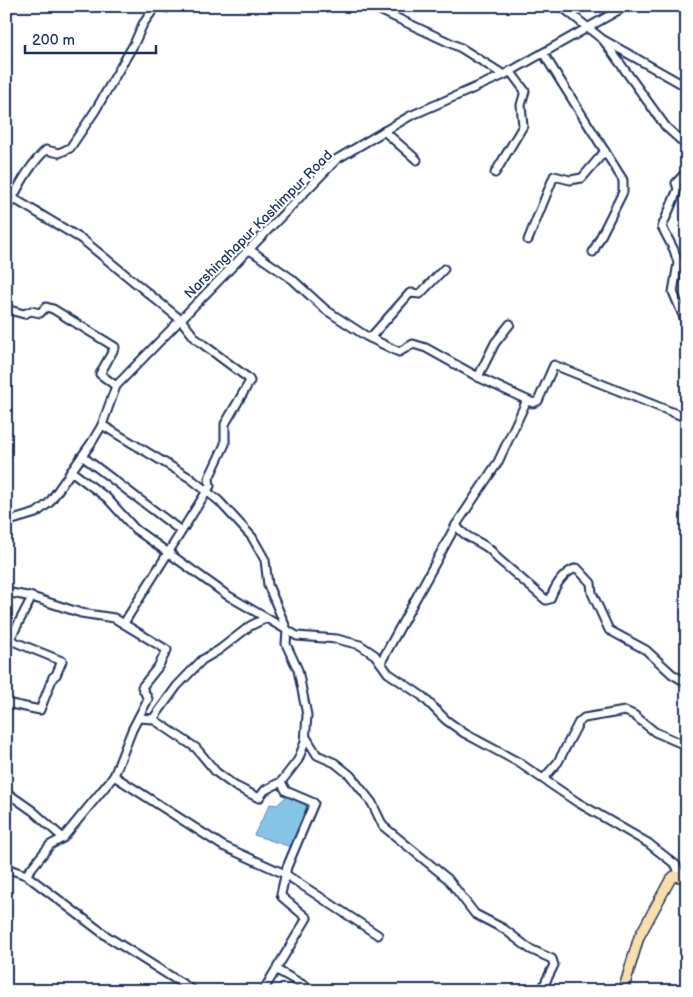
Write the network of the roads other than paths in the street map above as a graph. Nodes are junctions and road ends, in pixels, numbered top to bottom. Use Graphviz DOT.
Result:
graph roads {
  1 [pos="156,6"];
  2 [pos="164,6"];
  3 [pos="170,6"];
  4 [pos="371,6"];
  5 [pos="561,6"];
  6 [pos="626,6"];
  7 [pos="586,27"];
  8 [pos="602,39"];
  9 [pos="543,53"];
  10 [pos="507,73"];
  11 [pos="687,87"];
  12 [pos="384,131"];
  13 [pos="687,146"];
  14 [pos="605,150"];
  15 [pos="417,160"];
  16 [pos="687,171"];
  17 [pos="495,173"];
  18 [pos="9,196"];
  19 [pos="6,210"];
  20 [pos="528,240"];
  21 [pos="250,250"];
  22 [pos="594,252"];
  23 [pos="444,269"];
  24 [pos="6,309"];
  25 [pos="181,320"];
  26 [pos="510,324"];
  27 [pos="687,325"];
  28 [pos="370,338"];
  29 [pos="478,377"];
  30 [pos="116,386"];
  31 [pos="527,400"];
  32 [pos="687,418"];
  33 [pos="102,424"];
  34 [pos="82,456"];
  35 [pos="71,471"];
  36 [pos="206,493"];
  37 [pos="6,522"];
  38 [pos="456,525"];
  39 [pos="182,531"];
  40 [pos="167,553"];
  41 [pos="6,592"];
  42 [pos="32,597"];
  43 [pos="266,618"];
  44 [pos="124,623"];
  45 [pos="287,630"];
  46 [pos="8,644"];
  47 [pos="381,662"];
  48 [pos="687,684"];
  49 [pos="6,703"];
  50 [pos="139,718"];
  51 [pos="153,719"];
  52 [pos="305,736"];
  53 [pos="687,746"];
  54 [pos="114,776"];
  55 [pos="544,778"];
  56 [pos="282,782"];
  57 [pos="6,792"];
  58 [pos="63,838"];
  59 [pos="6,868"];
  60 [pos="285,874"];
  61 [pos="26,875"];
  62 [pos="683,877"];
  63 [pos="378,935"];
  64 [pos="277,970"];
  65 [pos="194,991"];
  66 [pos="263,991"];
  67 [pos="314,991"];
  68 [pos="542,991"];
  69 [pos="624,991"];
  1 -- 18 [label="street"];
  2 -- 3 [label="street"];
  4 -- 10 [label="street"];
  5 -- 7 [label="street"];
  6 -- 7 [label="street, Narshinghapur Kashimpur Road"];
  7 -- 8 [label="street"];
  7 -- 9 [label="street, Narshinghapur Kashimpur Road"];
  8 -- 11 [label="street"];
  8 -- 13 [label="street"];
  9 -- 10 [label="street, Narshinghapur Kashimpur Road"];
  9 -- 14 [label="street"];
  10 -- 12 [label="street, Narshinghapur Kashimpur Road"];
  10 -- 17 [label="street"];
  12 -- 15 [label="street"];
  12 -- 21 [label="street, Narshinghapur Kashimpur Road"];
  14 -- 20 [label="street"];
  14 -- 22 [label="street"];
  16 -- 27 [label="street"];
  18 -- 19 [label="street"];
  18 -- 25 [label="street"];
  21 -- 25 [label="street, Narshinghapur Kashimpur Road"];
  21 -- 28 [label="street"];
  23 -- 28 [label="street"];
  24 -- 30 [label="street"];
  25 -- 30 [label="street, Narshinghapur Kashimpur Road"];
  25 -- 36 [label="street"];
  26 -- 29 [label="street"];
  28 -- 29 [label="street"];
  29 -- 31 [label="street"];
  30 -- 33 [label="street, Narshinghapur Kashimpur Road"];
  31 -- 32 [label="street"];
  31 -- 38 [label="street"];
  33 -- 34 [label="street, Narshinghapur Kashimpur Road"];
  33 -- 36 [label="street"];
  34 -- 35 [label="street, Narshinghapur Kashimpur Road"];
  34 -- 39 [label="street"];
  35 -- 37 [label="street, Narshinghapur Kashimpur Road"];
  35 -- 40 [label="street"];
  36 -- 39 [label="street"];
  36 -- 45 [label="street"];
  38 -- 47 [label="street"];
  38 -- 48 [label="street"];
  39 -- 40 [label="street"];
  40 -- 43 [label="street"];
  40 -- 44 [label="street"];
  41 -- 42 [label="street"];
  42 -- 44 [label="street"];
  42 -- 46 [label="street"];
  43 -- 45 [label="street"];
  43 -- 51 [label="street"];
  44 -- 50 [label="street"];
  45 -- 47 [label="street"];
  45 -- 52 [label="street"];
  46 -- 49 [label="street"];
  47 -- 55 [label="street"];
  50 -- 51 [label="street"];
  50 -- 54 [label="street"];
  51 -- 56 [label="street"];
  52 -- 56 [label="street"];
  52 -- 68 [label="street"];
  53 -- 55 [label="street"];
  54 -- 58 [label="street"];
  54 -- 60 [label="street"];
  55 -- 62 [label="street"];
  56 -- 60 [label="street"];
  57 -- 58 [label="street"];
  58 -- 61 [label="street"];
  59 -- 61 [label="street"];
  60 -- 63 [label="street"];
  60 -- 64 [label="street"];
  61 -- 65 [label="street"];
  62 -- 69 [label="main road"];
  64 -- 66 [label="street"];
  64 -- 67 [label="street"];
}
